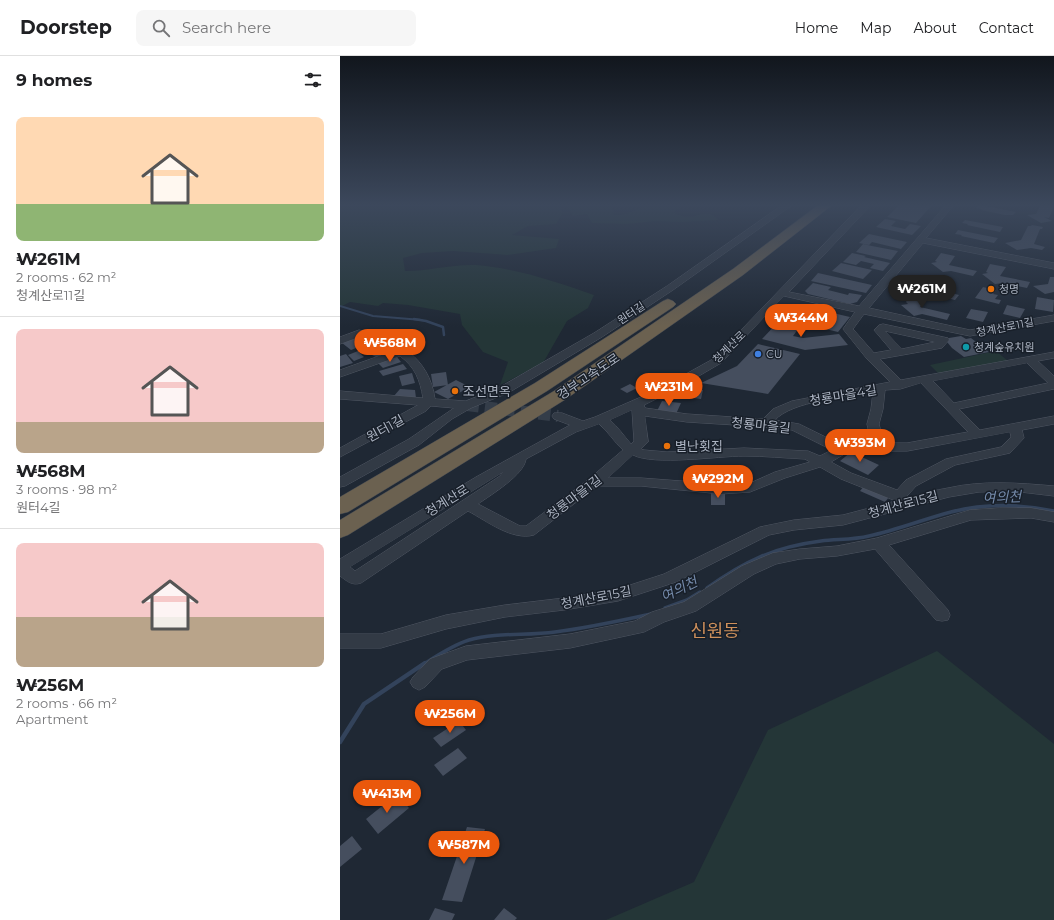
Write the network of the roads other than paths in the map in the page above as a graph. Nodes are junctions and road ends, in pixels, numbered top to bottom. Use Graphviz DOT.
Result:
graph roads {
  1 [pos="729,246"];
  2 [pos="748,246"];
  3 [pos="772,246"];
  4 [pos="827,246"];
  5 [pos="917,246"];
  6 [pos="954,246"];
  7 [pos="1054,266"];
  8 [pos="782,293"];
  9 [pos="862,310"];
  10 [pos="1054,318"];
  11 [pos="952,330"];
  12 [pos="340,341"];
  13 [pos="943,341"];
  14 [pos="403,351"];
  15 [pos="899,352"];
  16 [pos="1054,355"];
  17 [pos="872,357"];
  18 [pos="1030,360"];
  19 [pos="340,374"];
  20 [pos="924,380"];
  21 [pos="1054,383"];
  22 [pos="900,385"];
  23 [pos="879,389"];
  24 [pos="340,395"];
  25 [pos="429,401"];
  26 [pos="467,405"];
  27 [pos="639,407"];
  28 [pos="950,407"];
  29 [pos="558,416"];
  30 [pos="601,419"];
  31 [pos="1054,420"];
  32 [pos="768,423"];
  33 [pos="583,425"];
  34 [pos="1015,428"];
  35 [pos="976,434"];
  36 [pos="879,448"];
  37 [pos="632,450"];
  38 [pos="842,450"];
  39 [pos="340,453"];
  40 [pos="523,455"];
  41 [pos="822,461"];
  42 [pos="594,482"];
  43 [pos="340,483"];
  44 [pos="1054,492"];
  45 [pos="902,499"];
  46 [pos="467,504"];
  47 [pos="340,507"];
  48 [pos="1054,517"];
  49 [pos="340,530"];
  50 [pos="878,543"];
  51 [pos="340,567"];
  52 [pos="942,615"];
  53 [pos="340,641"];
  54 [pos="419,682"];
  1 -- 26 [label="street, 원터길"];
  2 -- 47 [label="highway, 경부고속도로"];
  3 -- 49 [label="highway, 경부고속도로"];
  4 -- 8 [label="street, 청계산로"];
  5 -- 9 [label="street"];
  6 -- 7 [label="street"];
  8 -- 9 [label="street, 청계산로11길"];
  8 -- 27 [label="street, 청계산로"];
  9 -- 11 [label="street, 청계산로11길"];
  9 -- 17 [label="street"];
  10 -- 11 [label="street, 청계산로11길"];
  11 -- 13 [label="street"];
  12 -- 14 [label="street"];
  13 -- 15 [label="street"];
  13 -- 15 [label="street"];
  14 -- 19 [label="street"];
  14 -- 25 [label="street"];
  15 -- 17 [label="street"];
  16 -- 18 [label="street, 청룡마을4길"];
  17 -- 22 [label="street"];
  18 -- 20 [label="street, 청룡마을4길"];
  18 -- 21 [label="street"];
  20 -- 22 [label="street, 청룡마을4길"];
  20 -- 28 [label="street"];
  21 -- 28 [label="street"];
  22 -- 23 [label="street, 청룡마을4길"];
  23 -- 32 [label="street, 청룡마을4길"];
  23 -- 36 [label="street"];
  24 -- 25 [label="street, 원터길"];
  25 -- 26 [label="street, 원터길"];
  25 -- 39 [label="street, 원터1길"];
  26 -- 43 [label="street, 원터길"];
  27 -- 30 [label="street, 청계산로"];
  27 -- 32 [label="street, 청룡마을길"];
  27 -- 37 [label="street, 청룡마을1길"];
  28 -- 35 [label="street"];
  29 -- 33 [label="street"];
  30 -- 33 [label="street, 청계산로"];
  30 -- 37 [label="street"];
  31 -- 34 [label="street"];
  32 -- 38 [label="street, 청룡마을길"];
  33 -- 40 [label="street, 청계산로"];
  34 -- 35 [label="street"];
  34 -- 45 [label="street"];
  35 -- 36 [label="street"];
  36 -- 38 [label="street"];
  37 -- 41 [label="street"];
  37 -- 42 [label="street, 청룡마을1길"];
  38 -- 41 [label="street"];
  40 -- 46 [label="street"];
  40 -- 51 [label="street, 청계산로"];
  41 -- 42 [label="street"];
  41 -- 45 [label="street"];
  42 -- 46 [label="street, 청룡마을1길"];
  44 -- 45 [label="street, 청계산로15길"];
  45 -- 53 [label="street, 청계산로15길"];
  46 -- 51 [label="street"];
  48 -- 50 [label="street"];
  50 -- 52 [label="street"];
  50 -- 54 [label="street"];
}
